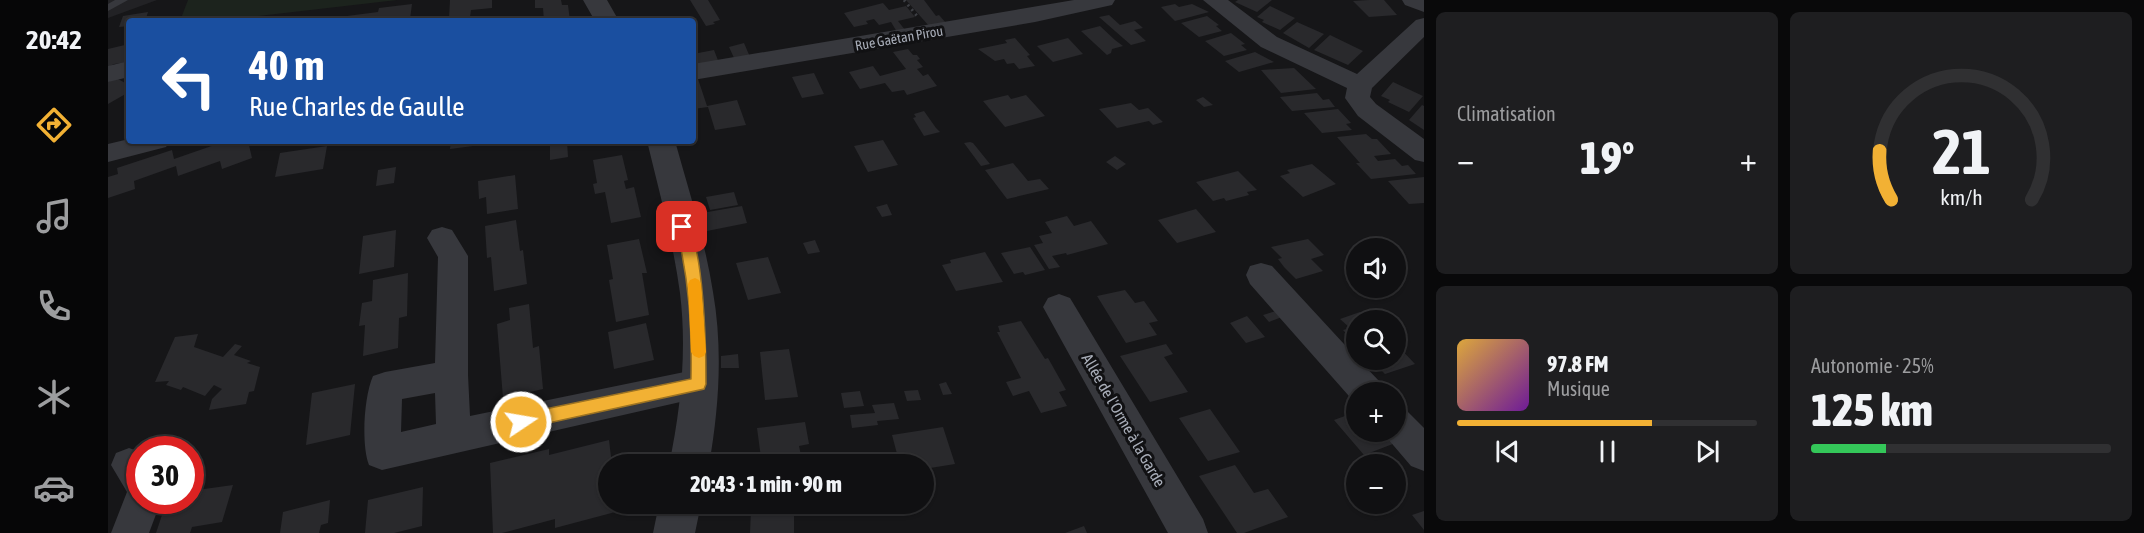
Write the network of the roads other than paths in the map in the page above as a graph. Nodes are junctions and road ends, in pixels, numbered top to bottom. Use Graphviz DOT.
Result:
graph roads {
  1 [pos="123,0"];
  2 [pos="596,0"];
  3 [pos="1104,0"];
  4 [pos="1214,0"];
  5 [pos="1413,0"];
  6 [pos="1424,5"];
  7 [pos="108,8"];
  8 [pos="605,18"];
  9 [pos="1422,29"];
  10 [pos="126,70"];
  11 [pos="696,72"];
  12 [pos="108,74"];
  13 [pos="1360,85"];
  14 [pos="146,144"];
  15 [pos="662,144"];
  16 [pos="108,153"];
  17 [pos="1424,153"];
  18 [pos="442,238"];
  19 [pos="1261,275"];
  20 [pos="1059,307"];
  21 [pos="452,375"];
  22 [pos="1358,382"];
  23 [pos="699,384"];
  24 [pos="1406,434"];
  25 [pos="454,436"];
  26 [pos="691,454"];
  27 [pos="1424,454"];
  28 [pos="137,514"];
  29 [pos="678,514"];
  30 [pos="130,533"];
  31 [pos="674,533"];
  32 [pos="1189,533"];
  1 -- 7 [label="lane"];
  2 -- 8 [label="street"];
  3 -- 11 [label="street, Rue Gaëtan Pirou"];
  4 -- 13 [label="street"];
  5 -- 6 [label="street"];
  9 -- 13 [label="street"];
  10 -- 12 [label="street"];
  13 -- 17 [label="street"];
  14 -- 16 [label="street"];
  15 -- 23 [label="street"];
  18 -- 21 [label="street"];
  19 -- 22 [label="street"];
  20 -- 32 [label="street, Allée de l'Orme à la Garde"];
  21 -- 25 [label="street"];
  21 -- 25 [label="street"];
  23 -- 25 [label="street"];
  23 -- 26 [label="street"];
  24 -- 27 [label="street"];
  28 -- 30 [label="street"];
  29 -- 31 [label="street"];
}
